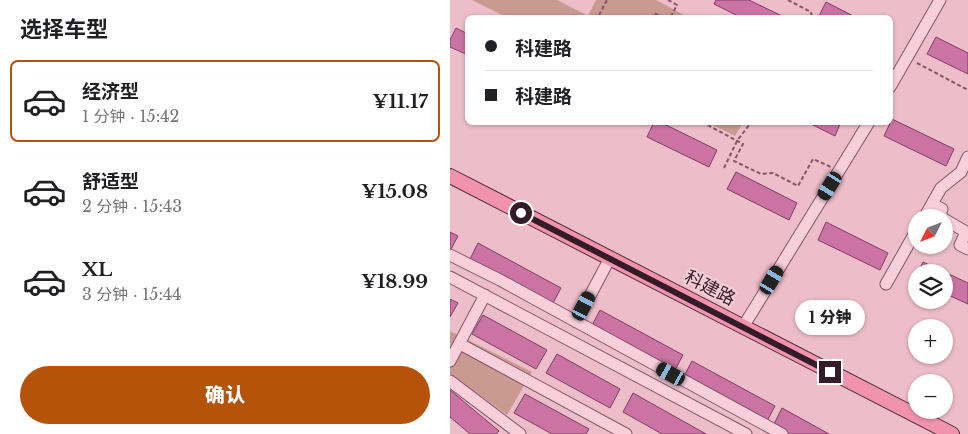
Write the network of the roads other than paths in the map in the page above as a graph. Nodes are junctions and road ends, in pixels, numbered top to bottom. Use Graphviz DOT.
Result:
graph roads {
  1 [pos="940,0"];
  2 [pos="893,82"];
  3 [pos="867,125"];
  4 [pos="968,157"];
  5 [pos="450,176"];
  6 [pos="932,204"];
  7 [pos="929,209"];
  8 [pos="942,209"];
  9 [pos="953,224"];
  10 [pos="908,245"];
  11 [pos="968,249"];
  12 [pos="450,255"];
  13 [pos="610,258"];
  14 [pos="450,277"];
  15 [pos="886,284"];
  16 [pos="485,295"];
  17 [pos="576,322"];
  18 [pos="743,327"];
  19 [pos="460,344"];
  20 [pos="450,361"];
  21 [pos="450,381"];
  22 [pos="520,434"];
  23 [pos="626,434"];
  24 [pos="746,434"];
  25 [pos="782,434"];
  26 [pos="952,434"];
  1 -- 2 [label="street"];
  3 -- 18 [label="street"];
  4 -- 6 [label="street"];
  5 -- 13 [label="main road, 科建路"];
  6 -- 7 [label="street"];
  6 -- 8 [label="street"];
  9 -- 11 [label="street"];
  10 -- 15 [label="street"];
  12 -- 17 [label="street"];
  13 -- 17 [label="street"];
  13 -- 18 [label="main road, 科建路"];
  14 -- 16 [label="street"];
  16 -- 19 [label="street"];
  16 -- 24 [label="street"];
  17 -- 25 [label="street"];
  18 -- 26 [label="main road, 科建路"];
  19 -- 20 [label="street"];
  19 -- 23 [label="street"];
  21 -- 22 [label="street"];
}
